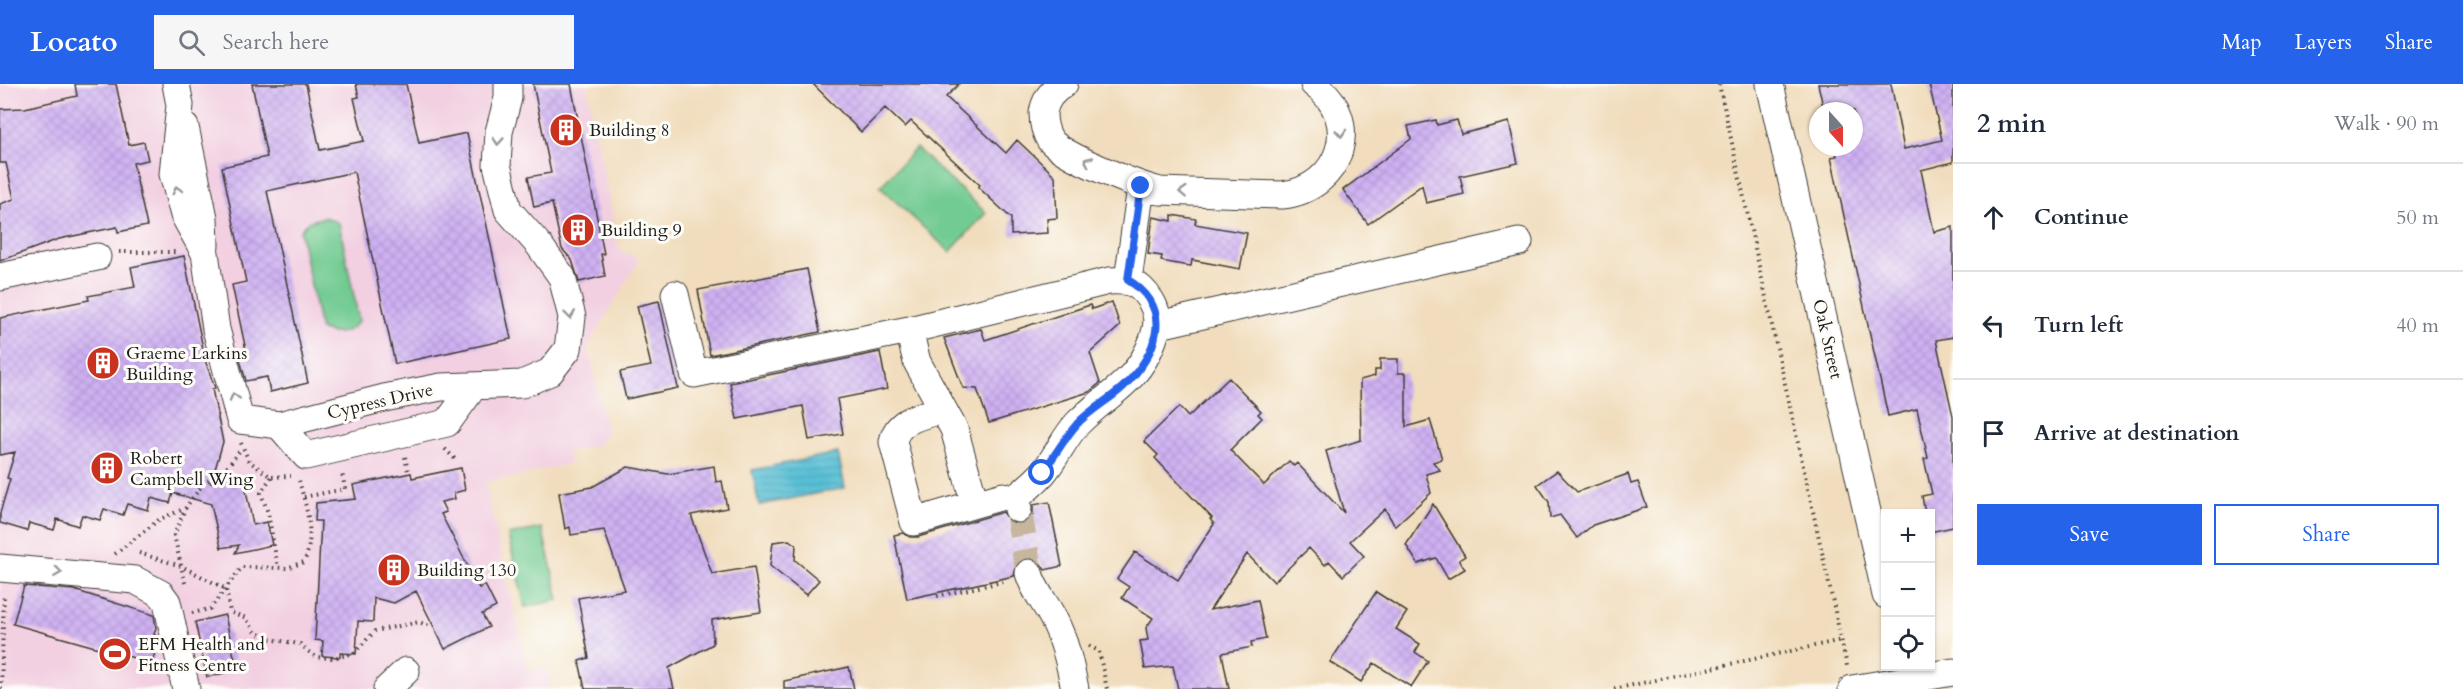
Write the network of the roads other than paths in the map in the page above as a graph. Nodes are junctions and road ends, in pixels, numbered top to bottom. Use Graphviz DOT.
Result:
graph roads {
  1 [pos="508,84"];
  2 [pos="1064,84"];
  3 [pos="1314,84"];
  4 [pos="1770,84"];
  5 [pos="178,94"];
  6 [pos="1141,186"];
  7 [pos="1519,242"];
  8 [pos="97,257"];
  9 [pos="0,277"];
  10 [pos="1128,280"];
  11 [pos="675,294"];
  12 [pos="1159,326"];
  13 [pos="909,330"];
  14 [pos="474,386"];
  15 [pos="943,409"];
  16 [pos="279,425"];
  17 [pos="975,504"];
  18 [pos="4,567"];
  19 [pos="1881,572"];
  20 [pos="1021,576"];
  21 [pos="406,671"];
  22 [pos="1953,672"];
  23 [pos="1903,674"];
  24 [pos="186,689"];
  25 [pos="387,689"];
  26 [pos="1075,689"];
  27 [pos="1852,689"];
  1 -- 14 [label="street, Cypress Drive, one-way"];
  6 -- 2 [label="street, one-way"];
  3 -- 6 [label="street, one-way"];
  4 -- 19 [label="street, Oak Street"];
  16 -- 5 [label="street, Cypress Drive, one-way"];
  6 -- 10 [label="street"];
  7 -- 12 [label="street"];
  8 -- 9 [label="street"];
  10 -- 12 [label="street"];
  10 -- 13 [label="street"];
  11 -- 13 [label="street"];
  12 -- 17 [label="street"];
  13 -- 15 [label="street"];
  14 -- 16 [label="street, Cypress Drive"];
  14 -- 16 [label="street"];
  15 -- 17 [label="street"];
  15 -- 17 [label="street"];
  18 -- 24 [label="street, one-way"];
  20 -- 26 [label="street"];
  21 -- 25 [label="street"];
  22 -- 23 [label="street"];
  23 -- 27 [label="street"];
}
